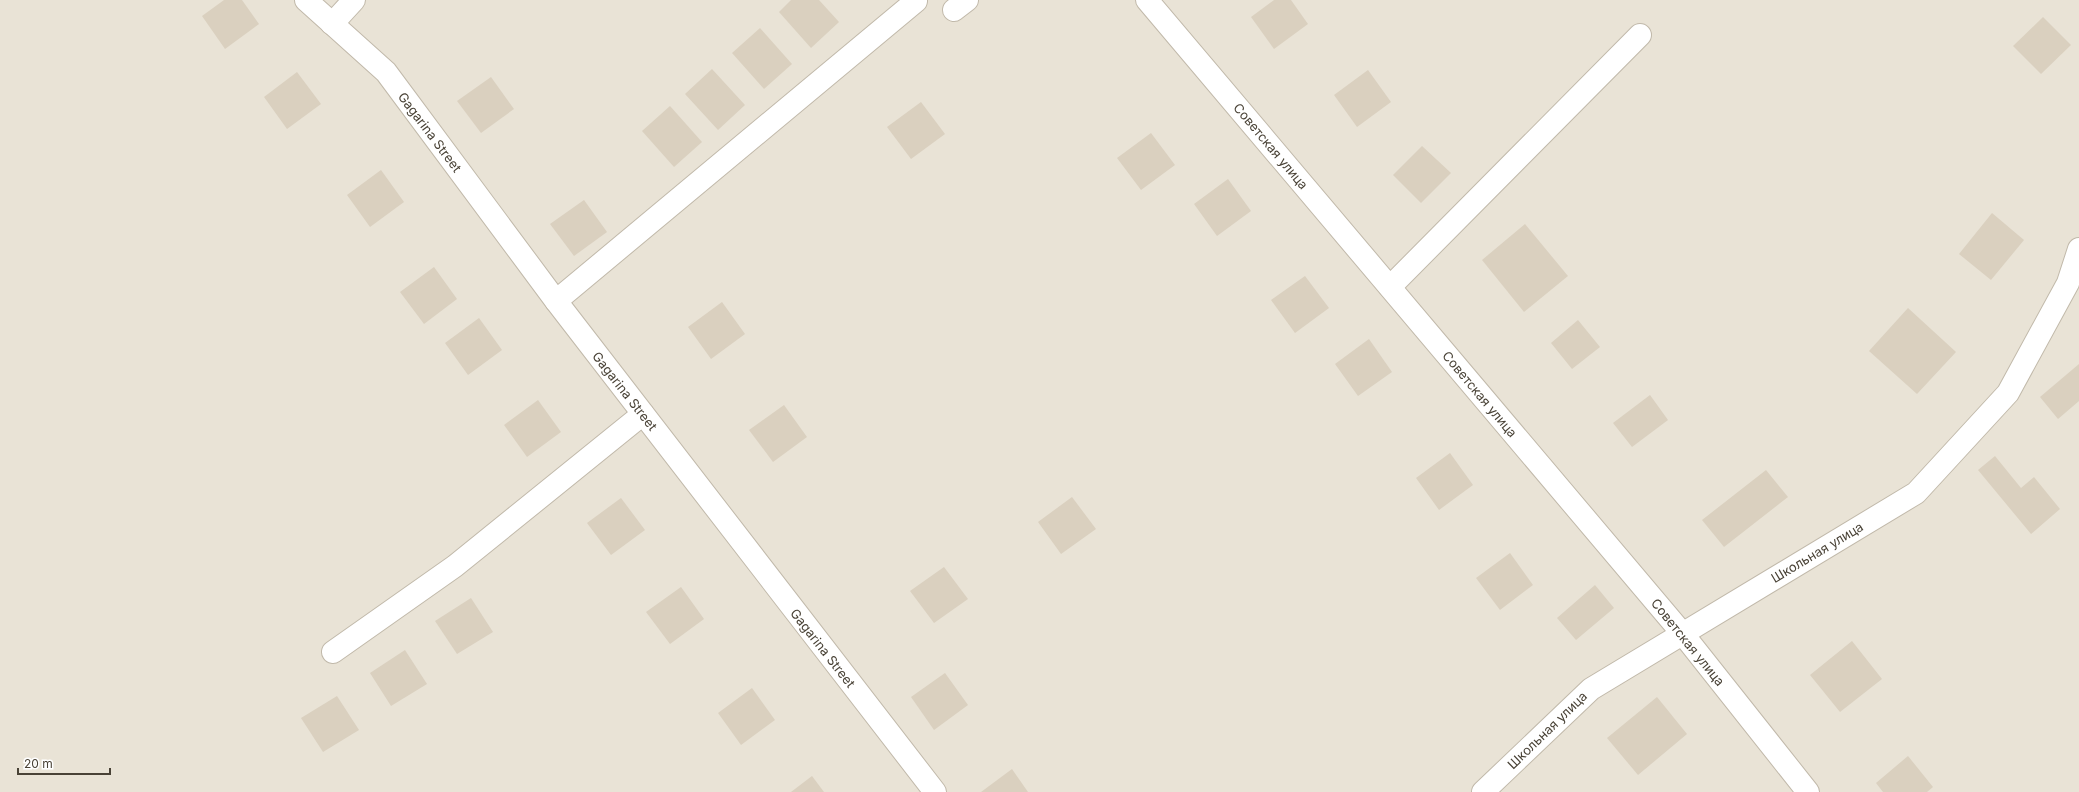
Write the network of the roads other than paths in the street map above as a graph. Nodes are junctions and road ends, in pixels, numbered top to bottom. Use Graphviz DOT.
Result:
graph roads {
  1 [pos="306,0"];
  2 [pos="354,0"];
  3 [pos="1147,0"];
  4 [pos="916,1"];
  5 [pos="332,24"];
  6 [pos="1640,34"];
  7 [pos="2079,249"];
  8 [pos="1390,287"];
  9 [pos="556,301"];
  10 [pos="643,414"];
  11 [pos="1682,633"];
  12 [pos="332,652"];
  13 [pos="935,792"];
  14 [pos="1482,792"];
  15 [pos="1808,792"];
  1 -- 5 [label="street, Gagarina Street"];
  2 -- 5 [label="street"];
  3 -- 8 [label="street, Советская улица"];
  4 -- 9 [label="street"];
  5 -- 9 [label="street, Gagarina Street"];
  6 -- 8 [label="street"];
  7 -- 11 [label="street, Школьная улица"];
  8 -- 11 [label="street, Советская улица"];
  9 -- 10 [label="street, Gagarina Street"];
  10 -- 12 [label="street"];
  10 -- 13 [label="street, Gagarina Street"];
  11 -- 14 [label="street, Школьная улица"];
  11 -- 15 [label="street, Советская улица"];
}
